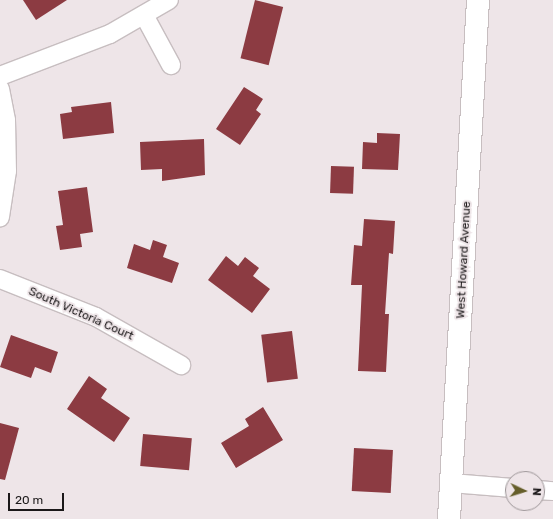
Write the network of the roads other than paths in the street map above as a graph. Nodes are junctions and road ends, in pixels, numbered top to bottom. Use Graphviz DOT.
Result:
graph roads {
  1 [pos="169,0"];
  2 [pos="478,0"];
  3 [pos="144,15"];
  4 [pos="171,65"];
  5 [pos="0,76"];
  6 [pos="0,89"];
  7 [pos="0,217"];
  8 [pos="0,279"];
  9 [pos="181,365"];
  10 [pos="451,483"];
  11 [pos="505,487"];
  12 [pos="449,519"];
  1 -- 3 [label="street"];
  2 -- 10 [label="street, West Howard Avenue"];
  3 -- 4 [label="street"];
  3 -- 5 [label="street"];
  6 -- 7 [label="street"];
  8 -- 9 [label="street, South Victoria Court"];
  10 -- 11 [label="street"];
  10 -- 12 [label="street, West Howard Avenue"];
}
